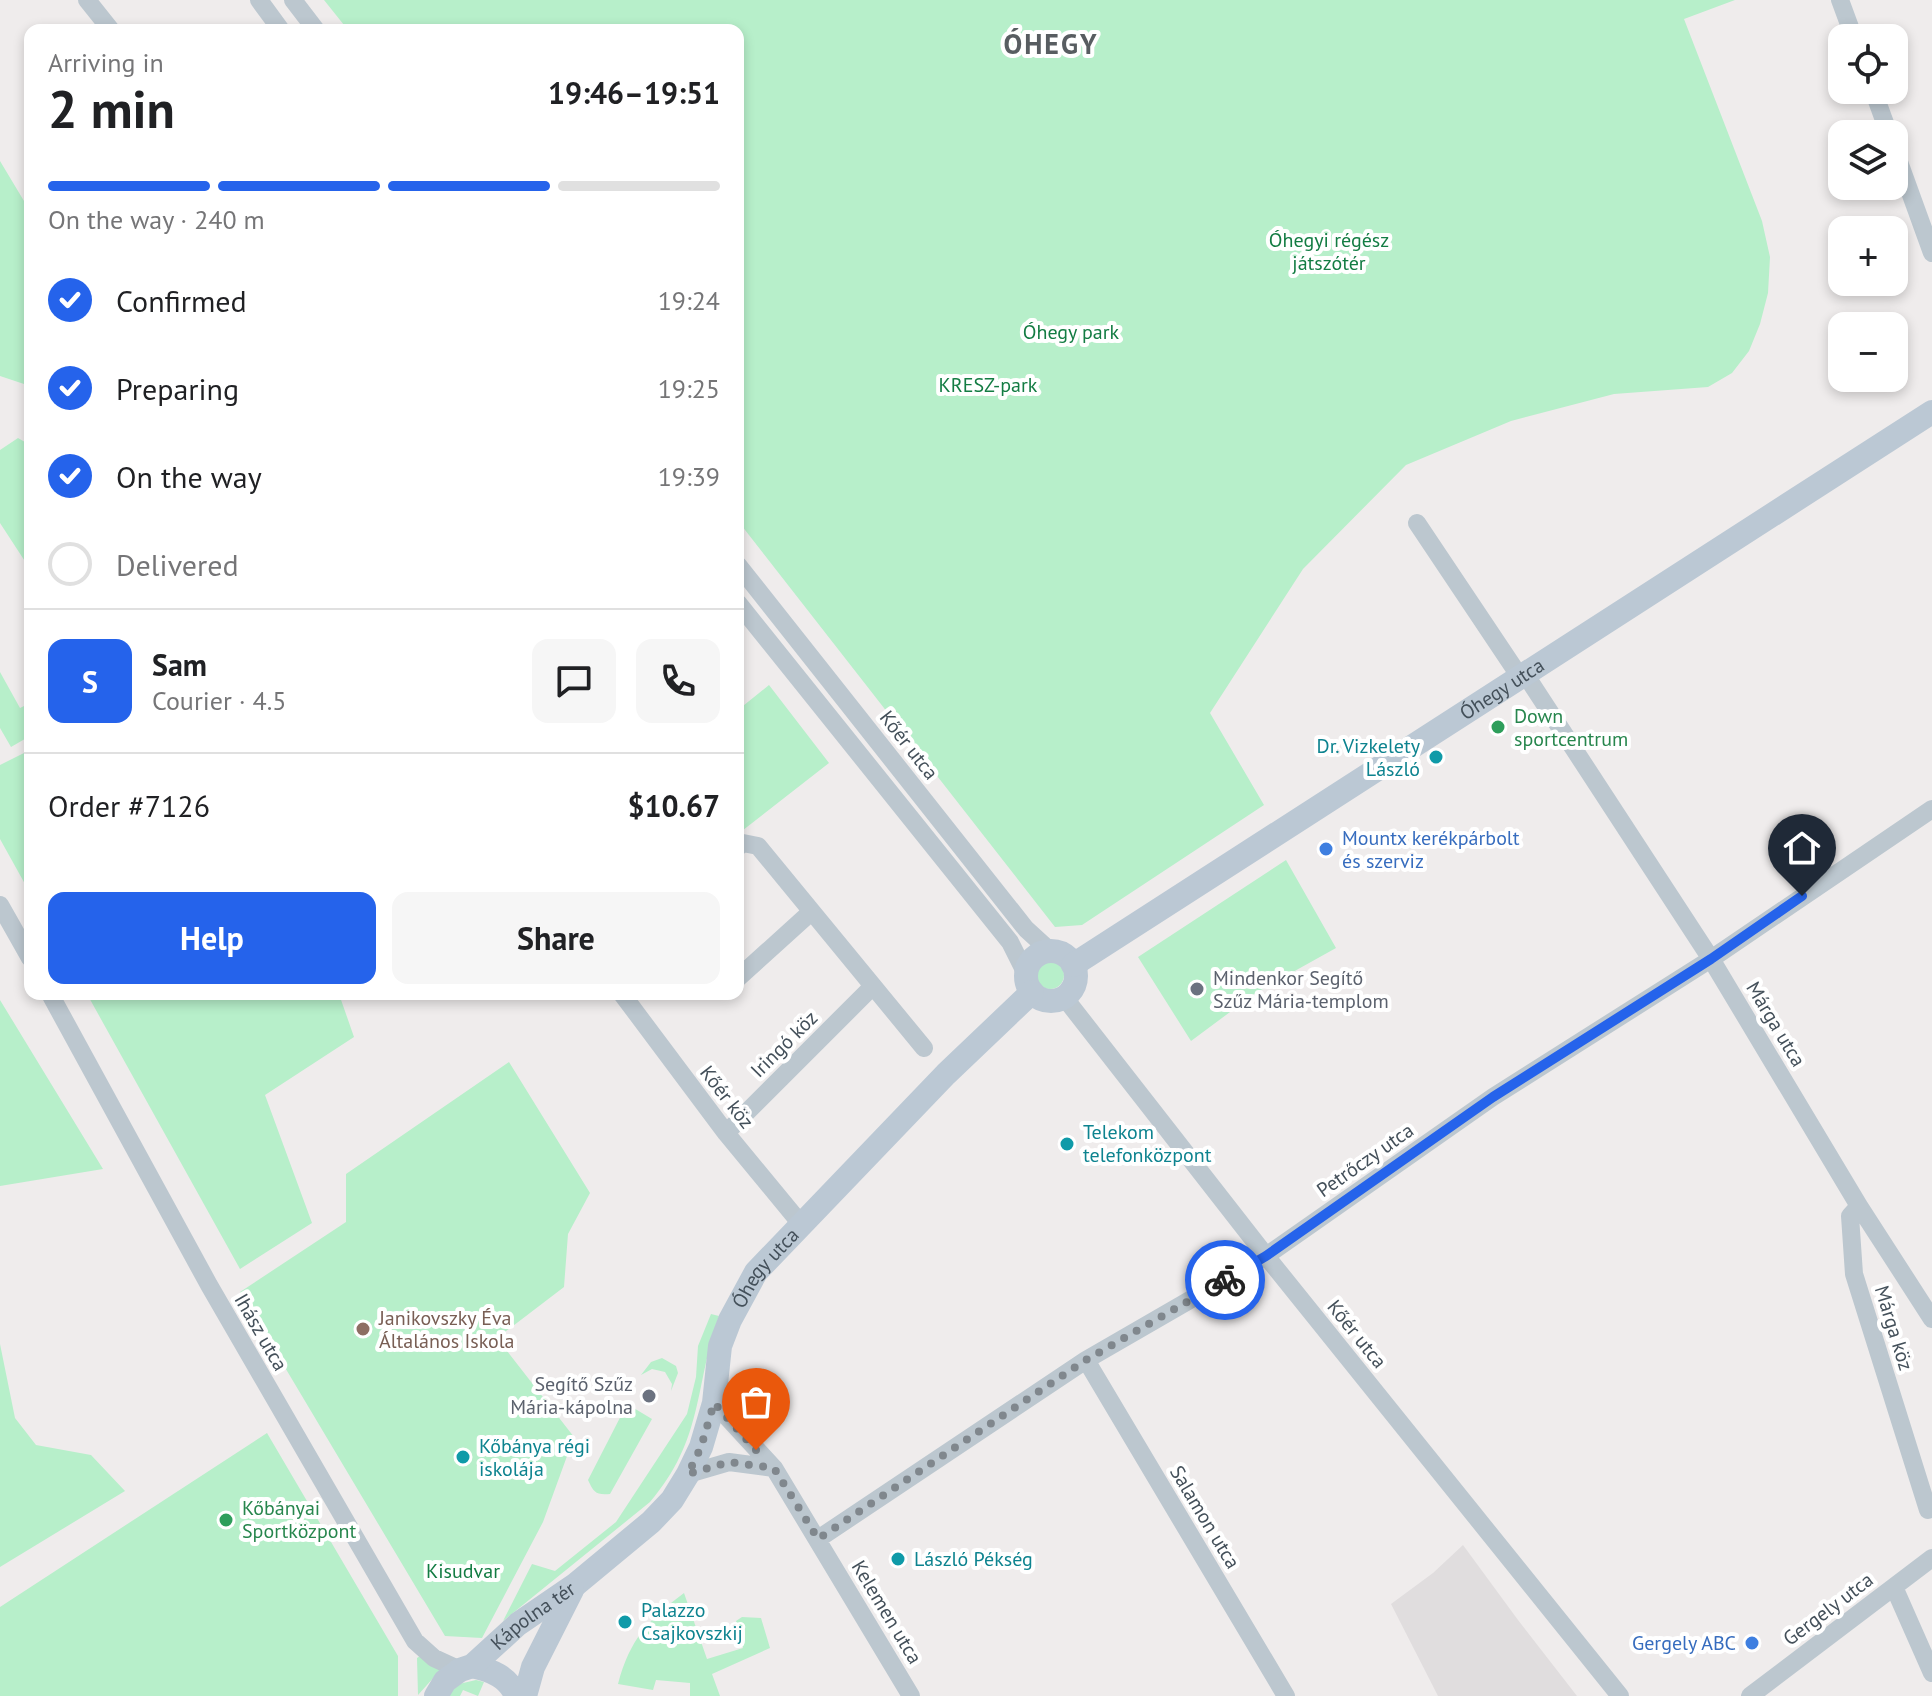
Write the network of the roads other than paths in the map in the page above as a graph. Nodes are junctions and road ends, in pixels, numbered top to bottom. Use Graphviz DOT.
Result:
graph roads {
  1 [pos="87,0"];
  2 [pos="259,0"];
  3 [pos="293,0"];
  4 [pos="1840,0"];
  5 [pos="106,24"];
  6 [pos="277,24"];
  7 [pos="311,24"];
  8 [pos="1849,24"];
  9 [pos="1908,187"];
  10 [pos="1932,253"];
  11 [pos="1932,412"];
  12 [pos="1417,523"];
  13 [pos="744,573"];
  14 [pos="744,610"];
  15 [pos="1522,676"];
  16 [pos="1932,809"];
  17 [pos="744,843"];
  18 [pos="0,905"];
  19 [pos="811,912"];
  20 [pos="24,947"];
  21 [pos="1049,950"];
  22 [pos="1711,959"];
  23 [pos="1073,965"];
  24 [pos="744,973"];
  25 [pos="1029,982"];
  26 [pos="872,987"];
  27 [pos="1064,997"];
  28 [pos="53,1000"];
  29 [pos="626,1000"];
  30 [pos="924,1048"];
  31 [pos="726,1133"];
  32 [pos="1859,1206"];
  33 [pos="801,1224"];
  34 [pos="1266,1256"];
  35 [pos="1932,1319"];
  36 [pos="1086,1360"];
  37 [pos="714,1403"];
  38 [pos="774,1468"];
  39 [pos="688,1474"];
  40 [pos="1928,1510"];
  41 [pos="818,1539"];
  42 [pos="1932,1558"];
  43 [pos="575,1585"];
  44 [pos="1894,1587"];
  45 [pos="466,1668"];
  46 [pos="1932,1673"];
  47 [pos="436,1696"];
  48 [pos="516,1696"];
  49 [pos="525,1696"];
  50 [pos="911,1696"];
  51 [pos="1286,1696"];
  52 [pos="1620,1696"];
  53 [pos="1750,1696"];
  1 -- 5 [label="street"];
  2 -- 6 [label="street"];
  3 -- 7 [label="street"];
  4 -- 8 [label="street"];
  9 -- 10 [label="street"];
  11 -- 15 [label="street, Óhegy utca"];
  12 -- 15 [label="street, Márga utca"];
  13 -- 21 [label="street, Kőér utca"];
  14 -- 25 [label="street"];
  15 -- 22 [label="street, Márga utca"];
  15 -- 23 [label="street, Óhegy utca"];
  16 -- 22 [label="street, Petrőczy utca"];
  17 -- 19 [label="street"];
  18 -- 20 [label="street"];
  19 -- 24 [label="street"];
  19 -- 26 [label="street"];
  21 -- 23 [label="street"];
  21 -- 25 [label="street, Óhegy utca"];
  22 -- 32 [label="street, Márga utca"];
  22 -- 34 [label="street, Petrőczy utca"];
  23 -- 27 [label="street"];
  25 -- 27 [label="street"];
  25 -- 33 [label="street, Óhegy utca"];
  26 -- 30 [label="street"];
  26 -- 31 [label="street, Iringó köz"];
  27 -- 34 [label="street, Kőér utca"];
  28 -- 45 [label="street, Ihász utca"];
  29 -- 31 [label="street, Kőér köz"];
  31 -- 33 [label="street, Kőér köz"];
  32 -- 35 [label="street, Márga utca"];
  32 -- 40 [label="street, Márga köz"];
  33 -- 37 [label="street, Óhegy utca"];
  34 -- 36 [label="street, Petrőczy utca"];
  34 -- 52 [label="street, Kőér utca"];
  36 -- 41 [label="street, Petrőczy utca"];
  36 -- 51 [label="street, Salamon utca"];
  37 -- 38 [label="street, Kelemen utca"];
  37 -- 39 [label="street, Óhegy utca"];
  38 -- 39 [label="street"];
  38 -- 41 [label="street, Kelemen utca"];
  39 -- 43 [label="street, Óhegy utca"];
  41 -- 50 [label="street, Kelemen utca"];
  42 -- 44 [label="street, Gergely utca"];
  43 -- 45 [label="street, Kápolna tér"];
  43 -- 49 [label="street, Kápolna tér"];
  44 -- 46 [label="street"];
  44 -- 53 [label="street, Gergely utca"];
  45 -- 47 [label="street, Kápolna tér"];
  45 -- 48 [label="street, Kápolna tér"];
}
